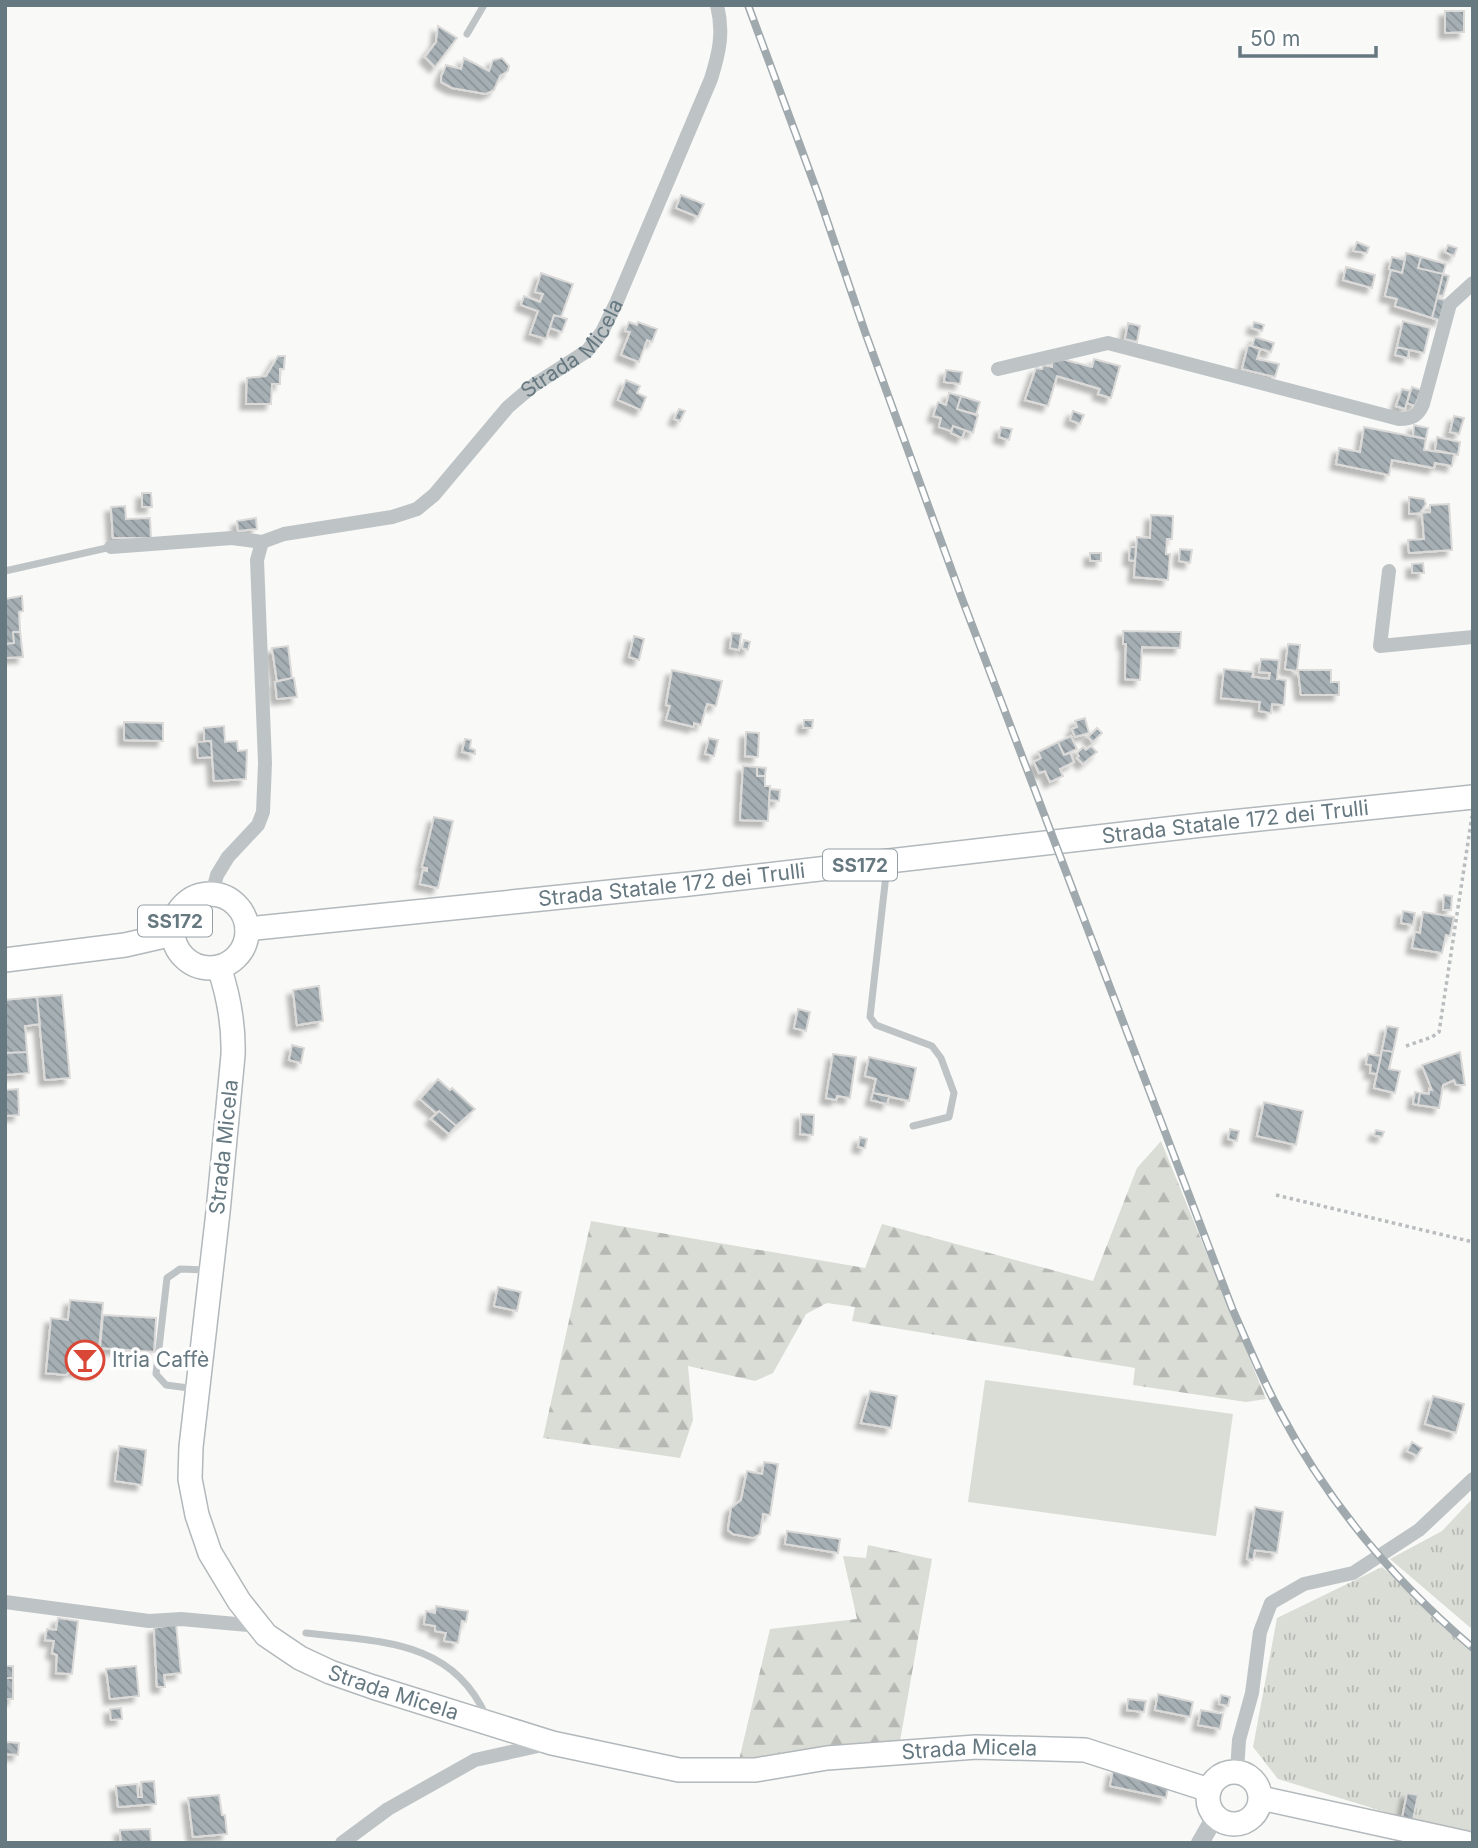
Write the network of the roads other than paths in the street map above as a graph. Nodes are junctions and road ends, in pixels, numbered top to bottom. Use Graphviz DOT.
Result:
graph roads {
  1 [pos="484,5"];
  2 [pos="717,5"];
  3 [pos="467,34"];
  4 [pos="1473,283"];
  5 [pos="999,369"];
  6 [pos="262,542"];
  7 [pos="111,547"];
  8 [pos="1389,570"];
  9 [pos="5,571"];
  10 [pos="1473,636"];
  11 [pos="1473,797"];
  12 [pos="887,862"];
  13 [pos="212,894"];
  14 [pos="247,929"];
  15 [pos="173,934"];
  16 [pos="5,960"];
  17 [pos="219,967"];
  18 [pos="913,1126"];
  19 [pos="212,1270"];
  20 [pos="198,1389"];
  21 [pos="1473,1479"];
  22 [pos="5,1602"];
  23 [pos="259,1626"];
  24 [pos="306,1633"];
  25 [pos="489,1723"];
  26 [pos="552,1743"];
  27 [pos="1237,1771"];
  28 [pos="1209,1790"];
  29 [pos="1261,1798"];
  30 [pos="1215,1817"];
  31 [pos="342,1843"];
  32 [pos="1200,1843"];
  33 [pos="1466,1843"];
  1 -- 3 [label="lane"];
  2 -- 6 [label="street, Strada Micela"];
  4 -- 5 [label="street"];
  6 -- 7 [label="street, Strada Micela"];
  6 -- 13 [label="street"];
  7 -- 9 [label="lane"];
  8 -- 10 [label="street"];
  11 -- 12 [label="main road, Strada Statale 172 dei Trulli / SS172"];
  12 -- 14 [label="main road, Strada Statale 172 dei Trulli / SS172"];
  12 -- 18 [label="lane"];
  13 -- 14 [label="main road, SS172"];
  13 -- 15 [label="main road, SS172"];
  14 -- 17 [label="main road, SS172"];
  15 -- 16 [label="main road, SS172"];
  15 -- 17 [label="main road, SS172"];
  17 -- 19 [label="main road, Strada Micela"];
  19 -- 20 [label="main road, Strada Micela"];
  19 -- 20 [label="lane"];
  20 -- 23 [label="main road, Strada Micela"];
  21 -- 27 [label="street"];
  22 -- 23 [label="street"];
  23 -- 25 [label="main road, Strada Micela"];
  24 -- 25 [label="lane"];
  25 -- 26 [label="main road, Strada Micela"];
  26 -- 28 [label="main road, Strada Micela"];
  26 -- 31 [label="street"];
  27 -- 28 [label="main road"];
  27 -- 29 [label="main road"];
  28 -- 30 [label="main road"];
  29 -- 30 [label="main road"];
  29 -- 33 [label="main road"];
  30 -- 32 [label="street"];
}
